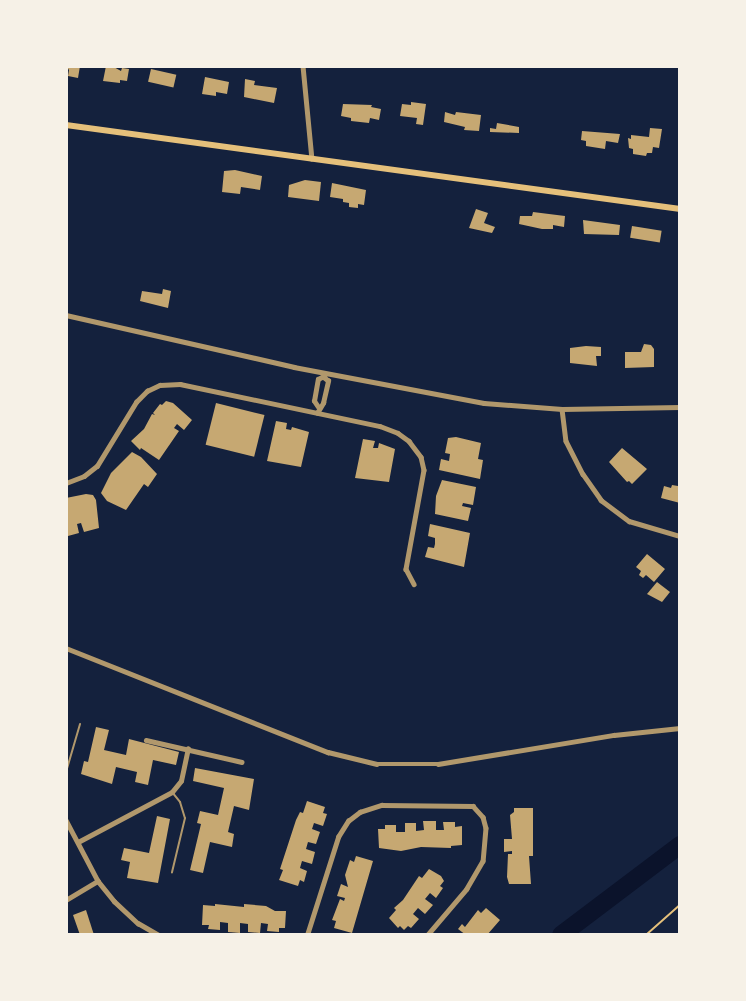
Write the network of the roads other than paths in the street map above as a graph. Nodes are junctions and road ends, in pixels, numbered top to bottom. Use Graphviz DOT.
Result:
graph roads {
  1 [pos="303,66"];
  2 [pos="66,125"];
  3 [pos="312,159"];
  4 [pos="680,208"];
  5 [pos="66,315"];
  6 [pos="324,375"];
  7 [pos="680,407"];
  8 [pos="562,409"];
  9 [pos="317,410"];
  10 [pos="66,483"];
  11 [pos="680,536"];
  12 [pos="414,584"];
  13 [pos="66,648"];
  14 [pos="80,724"];
  15 [pos="680,728"];
  16 [pos="146,740"];
  17 [pos="188,749"];
  18 [pos="242,762"];
  19 [pos="66,772"];
  20 [pos="172,792"];
  21 [pos="66,820"];
  22 [pos="78,842"];
  23 [pos="172,872"];
  24 [pos="99,881"];
  25 [pos="66,900"];
  26 [pos="159,935"];
  27 [pos="307,935"];
  28 [pos="429,935"];
  1 -- 3 [label="street"];
  2 -- 3 [label="main road"];
  3 -- 4 [label="main road"];
  5 -- 6 [label="street"];
  6 -- 8 [label="street"];
  6 -- 9 [label="street"];
  6 -- 9 [label="street"];
  7 -- 8 [label="street"];
  8 -- 11 [label="street"];
  9 -- 10 [label="street"];
  9 -- 12 [label="street"];
  13 -- 15 [label="street"];
  14 -- 19 [label="lane"];
  16 -- 17 [label="street"];
  17 -- 18 [label="street"];
  17 -- 20 [label="street"];
  20 -- 22 [label="street"];
  20 -- 23 [label="lane"];
  21 -- 22 [label="street"];
  22 -- 24 [label="street"];
  24 -- 25 [label="street"];
  24 -- 26 [label="street"];
  27 -- 28 [label="street"];
}
